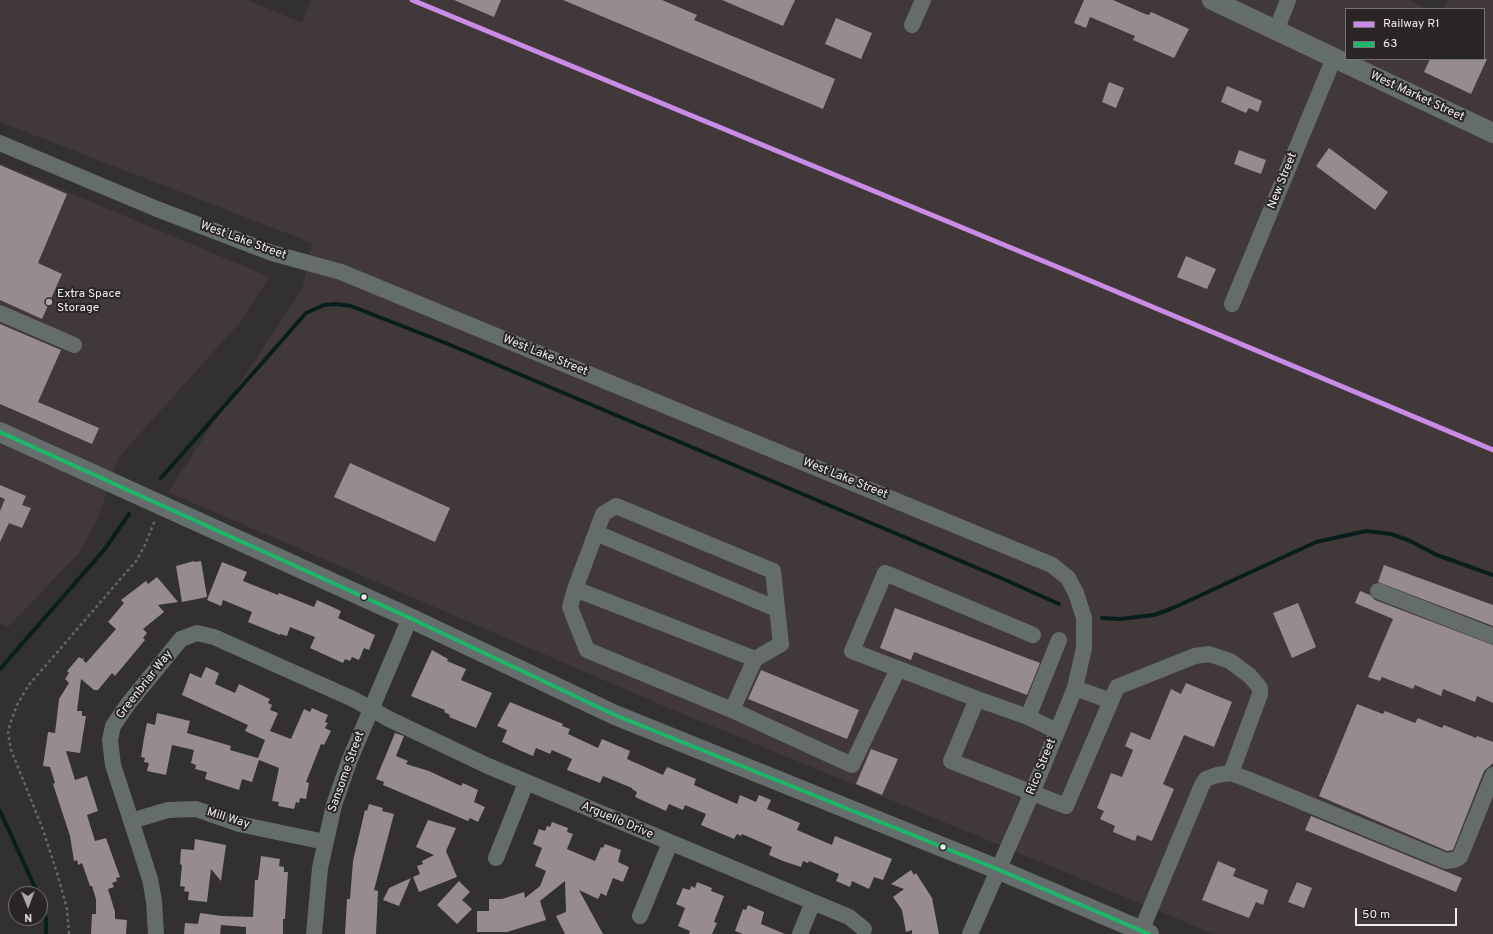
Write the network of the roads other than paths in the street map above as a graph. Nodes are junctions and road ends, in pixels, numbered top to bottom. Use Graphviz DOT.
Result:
graph roads {
  1 [pos="922,0"];
  2 [pos="1212,0"];
  3 [pos="1288,0"];
  4 [pos="912,25"];
  5 [pos="1276,30"];
  6 [pos="1334,58"];
  7 [pos="1493,133"];
  8 [pos="0,142"];
  9 [pos="1232,304"];
  10 [pos="0,313"];
  11 [pos="74,345"];
  12 [pos="0,432"];
  13 [pos="596,533"];
  14 [pos="576,589"];
  15 [pos="1378,590"];
  16 [pos="1076,593"];
  17 [pos="777,609"];
  18 [pos="410,618"];
  19 [pos="1033,635"];
  20 [pos="1493,636"];
  21 [pos="1059,640"];
  22 [pos="755,659"];
  23 [pos="898,669"];
  24 [pos="1075,688"];
  25 [pos="977,699"];
  26 [pos="1111,701"];
  27 [pos="371,710"];
  28 [pos="732,710"];
  29 [pos="1028,717"];
  30 [pos="1057,731"];
  31 [pos="1231,773"];
  32 [pos="1493,775"];
  33 [pos="526,783"];
  34 [pos="1032,793"];
  35 [pos="131,821"];
  36 [pos="325,842"];
  37 [pos="670,843"];
  38 [pos="496,858"];
  39 [pos="997,869"];
  40 [pos="813,902"];
  41 [pos="640,916"];
  42 [pos="864,929"];
  43 [pos="1145,932"];
  44 [pos="156,934"];
  45 [pos="314,934"];
  46 [pos="800,934"];
  47 [pos="970,934"];
  1 -- 4 [label="street"];
  2 -- 5 [label="main road, West Market Street"];
  3 -- 5 [label="street"];
  5 -- 6 [label="main road, West Market Street"];
  6 -- 7 [label="main road, West Market Street"];
  6 -- 9 [label="street, New Street"];
  8 -- 16 [label="street, West Lake Street"];
  10 -- 11 [label="street"];
  12 -- 18 [label="main road"];
  13 -- 14 [label="street"];
  13 -- 17 [label="street"];
  13 -- 17 [label="street"];
  14 -- 22 [label="street"];
  14 -- 28 [label="street"];
  15 -- 20 [label="street"];
  16 -- 24 [label="street, Rico Street"];
  17 -- 22 [label="street"];
  18 -- 27 [label="street, Sansome Street"];
  18 -- 39 [label="main road"];
  19 -- 23 [label="street"];
  21 -- 29 [label="street"];
  22 -- 28 [label="street"];
  23 -- 25 [label="street"];
  23 -- 28 [label="street"];
  24 -- 26 [label="street"];
  24 -- 30 [label="street, Rico Street"];
  25 -- 29 [label="street"];
  25 -- 34 [label="street"];
  26 -- 31 [label="street"];
  26 -- 34 [label="street"];
  27 -- 33 [label="street, Arguello Drive"];
  27 -- 35 [label="street, Greenbriar Way"];
  27 -- 36 [label="street, Sansome Street"];
  29 -- 30 [label="street"];
  30 -- 34 [label="street, Rico Street"];
  31 -- 32 [label="street"];
  31 -- 43 [label="street"];
  33 -- 37 [label="street, Arguello Drive"];
  33 -- 38 [label="street"];
  34 -- 39 [label="street, Rico Street"];
  35 -- 36 [label="street, Mill Way"];
  35 -- 44 [label="street, Greenbriar Way"];
  36 -- 45 [label="street, Sansome Street"];
  37 -- 40 [label="street, Arguello Drive"];
  37 -- 41 [label="street"];
  39 -- 43 [label="main road"];
  39 -- 47 [label="street, Rico Street"];
  40 -- 42 [label="street, Arguello Drive"];
  40 -- 46 [label="street"];
}
